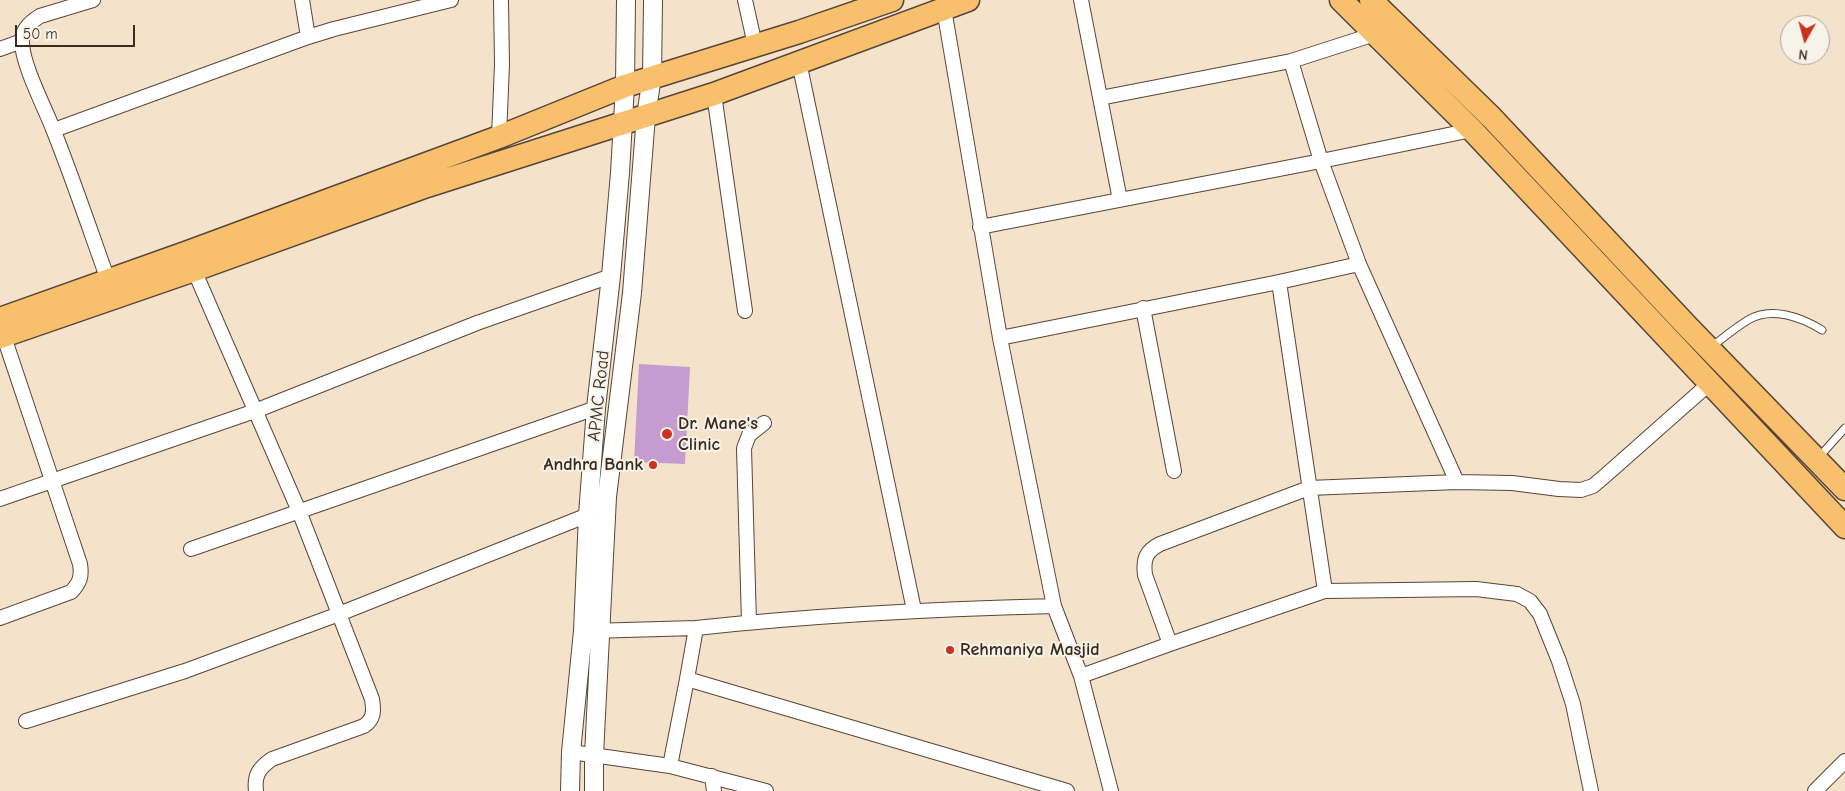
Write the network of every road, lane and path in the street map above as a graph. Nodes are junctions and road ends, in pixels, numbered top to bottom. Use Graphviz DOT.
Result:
graph roads {
  1 [pos="93,0"];
  2 [pos="302,0"];
  3 [pos="451,0"];
  4 [pos="501,0"];
  5 [pos="626,0"];
  6 [pos="653,0"];
  7 [pos="745,0"];
  8 [pos="892,0"];
  9 [pos="968,0"];
  10 [pos="1081,0"];
  11 [pos="1342,0"];
  12 [pos="1371,0"];
  13 [pos="943,4"];
  14 [pos="1375,34"];
  15 [pos="308,37"];
  16 [pos="22,41"];
  17 [pos="756,45"];
  18 [pos="0,50"];
  19 [pos="1291,61"];
  20 [pos="799,62"];
  21 [pos="652,77"];
  22 [pos="625,86"];
  23 [pos="714,94"];
  24 [pos="1100,98"];
  25 [pos="646,116"];
  26 [pos="622,123"];
  27 [pos="54,130"];
  28 [pos="1472,130"];
  29 [pos="499,138"];
  30 [pos="1321,161"];
  31 [pos="1120,200"];
  32 [pos="980,227"];
  33 [pos="1359,264"];
  34 [pos="194,270"];
  35 [pos="611,276"];
  36 [pos="108,280"];
  37 [pos="1280,282"];
  38 [pos="1143,308"];
  39 [pos="745,311"];
  40 [pos="1,325"];
  41 [pos="1822,330"];
  42 [pos="1000,338"];
  43 [pos="1709,348"];
  44 [pos="1710,383"];
  45 [pos="596,408"];
  46 [pos="255,411"];
  47 [pos="764,423"];
  48 [pos="1845,428"];
  49 [pos="1817,459"];
  50 [pos="1174,470"];
  51 [pos="52,480"];
  52 [pos="1457,482"];
  53 [pos="1844,486"];
  54 [pos="1310,488"];
  55 [pos="0,499"];
  56 [pos="299,511"];
  57 [pos="588,516"];
  58 [pos="1845,527"];
  59 [pos="191,549"];
  60 [pos="1325,591"];
  61 [pos="1054,606"];
  62 [pos="914,610"];
  63 [pos="339,614"];
  64 [pos="0,618"];
  65 [pos="749,622"];
  66 [pos="696,628"];
  67 [pos="583,631"];
  68 [pos="602,631"];
  69 [pos="1170,644"];
  70 [pos="1081,676"];
  71 [pos="688,679"];
  72 [pos="26,721"];
  73 [pos="571,752"];
  74 [pos="594,755"];
  75 [pos="1845,761"];
  76 [pos="670,766"];
  77 [pos="712,776"];
  78 [pos="1822,788"];
  79 [pos="256,791"];
  80 [pos="570,791"];
  81 [pos="594,791"];
  82 [pos="714,791"];
  83 [pos="766,791"];
  84 [pos="1067,791"];
  85 [pos="1110,791"];
  86 [pos="1591,791"];
  1 -- 16 [label="street"];
  2 -- 15 [label="street"];
  3 -- 15 [label="street"];
  4 -- 29 [label="street"];
  5 -- 22 [label="street, APMC Road"];
  6 -- 21 [label="street, APMC Road"];
  7 -- 17 [label="street"];
  8 -- 17 [label="main road"];
  9 -- 13 [label="main road"];
  10 -- 24 [label="street"];
  11 -- 14 [label="main road"];
  12 -- 43 [label="main road"];
  13 -- 20 [label="main road"];
  13 -- 32 [label="street"];
  14 -- 19 [label="street"];
  14 -- 28 [label="main road"];
  15 -- 27 [label="street"];
  16 -- 18 [label="street"];
  16 -- 27 [label="street"];
  17 -- 21 [label="main road"];
  19 -- 24 [label="street"];
  19 -- 30 [label="street"];
  20 -- 23 [label="main road"];
  20 -- 62 [label="street"];
  21 -- 22 [label="main road"];
  21 -- 25 [label="street, APMC Road"];
  22 -- 26 [label="street, APMC Road"];
  22 -- 29 [label="main road"];
  23 -- 25 [label="main road"];
  23 -- 39 [label="street"];
  24 -- 31 [label="street"];
  25 -- 26 [label="main road"];
  25 -- 68 [label="street, APMC Road"];
  26 -- 34 [label="main road"];
  26 -- 35 [label="street, APMC Road"];
  27 -- 36 [label="street"];
  28 -- 30 [label="street"];
  28 -- 44 [label="main road"];
  29 -- 36 [label="main road"];
  30 -- 31 [label="street"];
  30 -- 33 [label="street"];
  31 -- 32 [label="street"];
  32 -- 42 [label="street"];
  33 -- 37 [label="street"];
  33 -- 52 [label="street"];
  34 -- 40 [label="main road"];
  34 -- 46 [label="street"];
  35 -- 45 [label="street, APMC Road"];
  35 -- 46 [label="street"];
  36 -- 40 [label="main road"];
  37 -- 38 [label="street"];
  37 -- 54 [label="street"];
  38 -- 42 [label="street"];
  38 -- 50 [label="street"];
  40 -- 51 [label="street"];
  41 -- 43 [label="lane"];
  42 -- 61 [label="street"];
  43 -- 49 [label="main road"];
  44 -- 52 [label="street"];
  44 -- 58 [label="main road"];
  45 -- 56 [label="street"];
  45 -- 57 [label="street, APMC Road"];
  46 -- 51 [label="street"];
  46 -- 56 [label="street"];
  47 -- 65 [label="street"];
  48 -- 49 [label="lane"];
  49 -- 53 [label="main road"];
  51 -- 55 [label="street"];
  51 -- 64 [label="street"];
  52 -- 54 [label="street"];
  54 -- 60 [label="street"];
  54 -- 69 [label="street"];
  56 -- 59 [label="street"];
  56 -- 63 [label="street"];
  57 -- 63 [label="street"];
  57 -- 67 [label="street, APMC Road"];
  60 -- 69 [label="street"];
  60 -- 86 [label="street"];
  61 -- 62 [label="street"];
  61 -- 70 [label="street"];
  62 -- 65 [label="street"];
  63 -- 72 [label="street"];
  63 -- 79 [label="street"];
  65 -- 66 [label="street"];
  66 -- 68 [label="street"];
  66 -- 71 [label="street"];
  67 -- 68 [label="street"];
  67 -- 73 [label="street, APMC Road"];
  68 -- 74 [label="street, APMC Road"];
  69 -- 70 [label="street"];
  70 -- 85 [label="street"];
  71 -- 76 [label="street"];
  71 -- 84 [label="street"];
  73 -- 74 [label="street"];
  73 -- 80 [label="street, APMC Road"];
  74 -- 76 [label="street"];
  74 -- 81 [label="street, APMC Road"];
  75 -- 78 [label="street"];
  76 -- 77 [label="street"];
  77 -- 82 [label="street"];
  77 -- 83 [label="street"];
}
